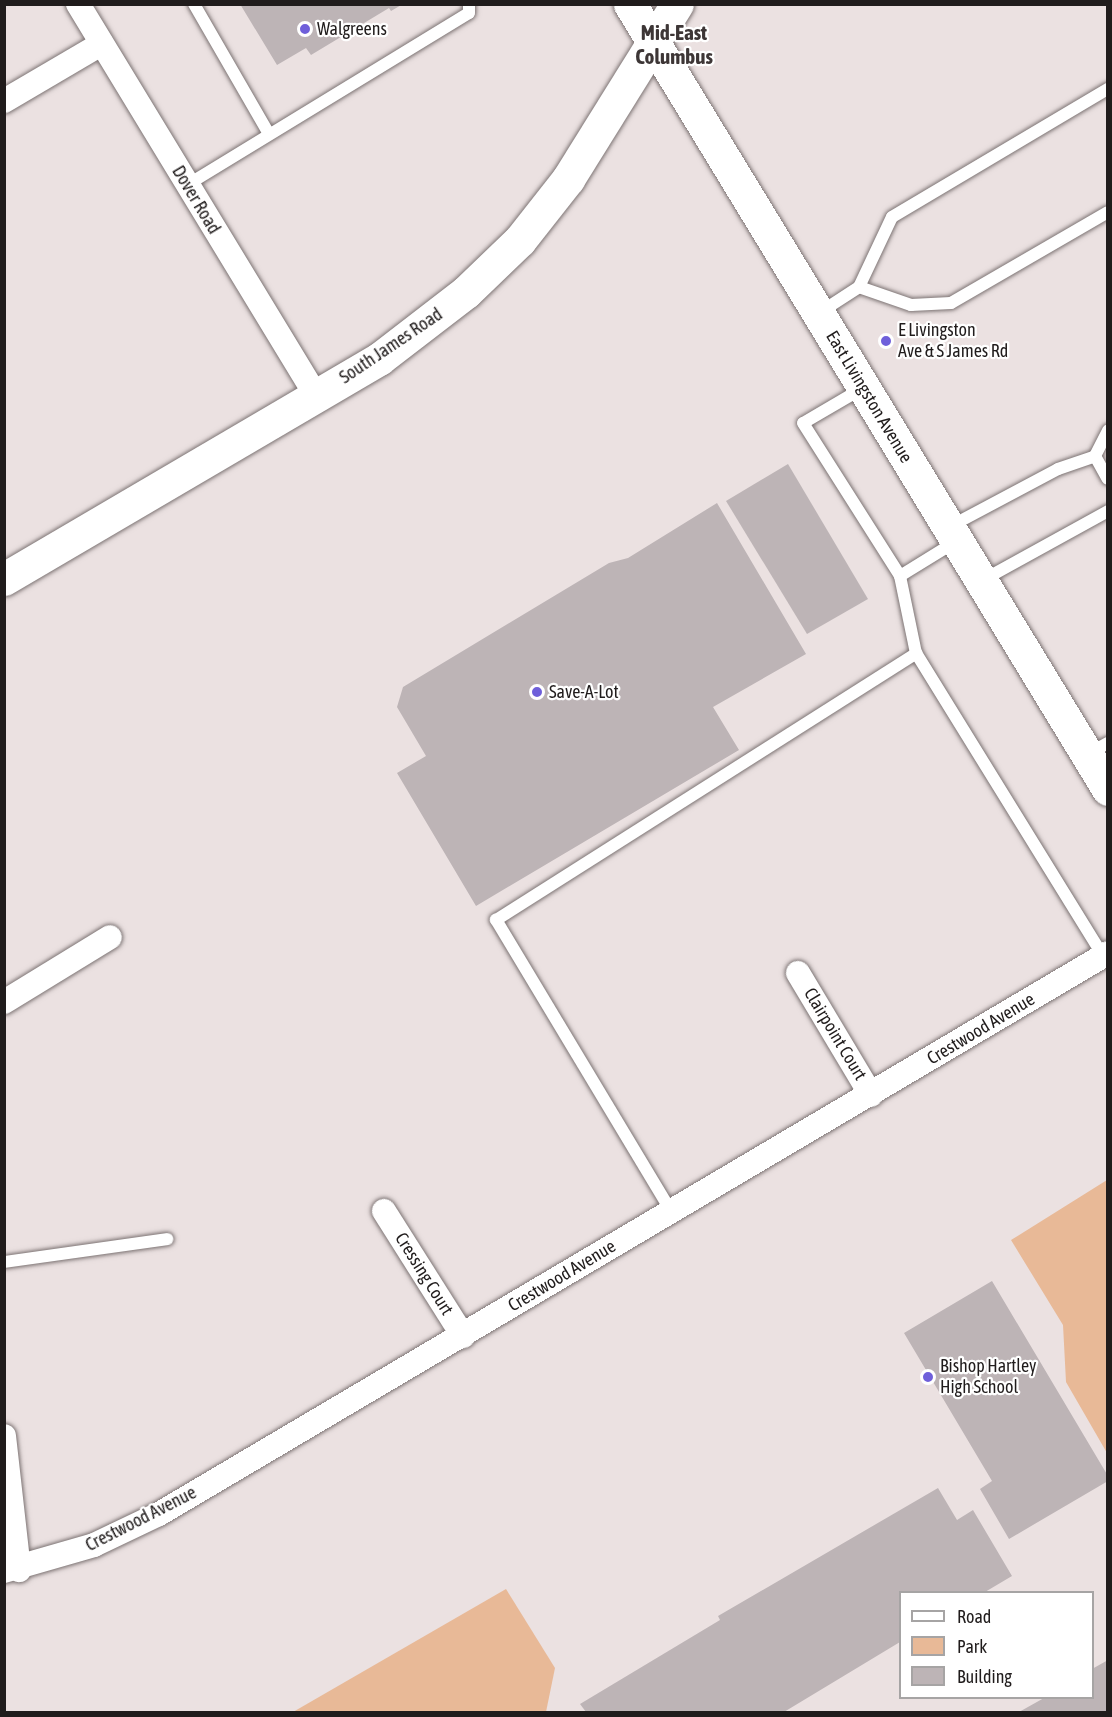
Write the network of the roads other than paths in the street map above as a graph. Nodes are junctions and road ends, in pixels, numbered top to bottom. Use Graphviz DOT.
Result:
graph roads {
  1 [pos="78,4"];
  2 [pos="194,4"];
  3 [pos="469,4"];
  4 [pos="630,4"];
  5 [pos="677,4"];
  6 [pos="101,44"];
  7 [pos="654,44"];
  8 [pos="1107,89"];
  9 [pos="4,101"];
  10 [pos="269,134"];
  11 [pos="187,185"];
  12 [pos="1107,212"];
  13 [pos="859,287"];
  14 [pos="818,314"];
  15 [pos="863,388"];
  16 [pos="316,396"];
  17 [pos="1107,430"];
  18 [pos="1095,456"];
  19 [pos="1107,479"];
  20 [pos="1107,511"];
  21 [pos="952,534"];
  22 [pos="900,576"];
  23 [pos="4,579"];
  24 [pos="981,581"];
  25 [pos="916,652"];
  26 [pos="1097,749"];
  27 [pos="1107,789"];
  28 [pos="110,937"];
  29 [pos="1105,955"];
  30 [pos="798,973"];
  31 [pos="4,1002"];
  32 [pos="872,1095"];
  33 [pos="384,1211"];
  34 [pos="671,1211"];
  35 [pos="167,1239"];
  36 [pos="4,1262"];
  37 [pos="463,1336"];
  38 [pos="4,1436"];
  39 [pos="12,1570"];
  1 -- 6 [label="street, Dover Road"];
  2 -- 10 [label="lane"];
  3 -- 10 [label="lane"];
  4 -- 7 [label="main road, East Livingston Avenue"];
  5 -- 7 [label="main road, South James Road"];
  6 -- 9 [label="street"];
  6 -- 11 [label="street, Dover Road"];
  7 -- 14 [label="main road, East Livingston Avenue"];
  7 -- 16 [label="main road, South James Road"];
  8 -- 13 [label="lane"];
  10 -- 11 [label="lane"];
  11 -- 16 [label="street, Dover Road"];
  12 -- 13 [label="lane"];
  13 -- 14 [label="lane"];
  14 -- 15 [label="main road, East Livingston Avenue"];
  15 -- 21 [label="main road, East Livingston Avenue"];
  15 -- 22 [label="lane"];
  16 -- 23 [label="main road, South James Road"];
  17 -- 18 [label="lane"];
  18 -- 19 [label="lane"];
  18 -- 21 [label="lane"];
  20 -- 24 [label="lane"];
  21 -- 22 [label="lane"];
  21 -- 24 [label="main road, East Livingston Avenue"];
  22 -- 25 [label="lane"];
  24 -- 26 [label="main road, East Livingston Avenue"];
  25 -- 29 [label="lane"];
  25 -- 34 [label="lane"];
  26 -- 27 [label="main road, East Livingston Avenue"];
  28 -- 31 [label="street"];
  29 -- 32 [label="street, Crestwood Avenue"];
  30 -- 32 [label="street, Clairpoint Court"];
  32 -- 34 [label="street, Crestwood Avenue"];
  33 -- 37 [label="street, Cressing Court"];
  34 -- 37 [label="street, Crestwood Avenue"];
  35 -- 36 [label="lane"];
  37 -- 39 [label="street, Crestwood Avenue"];
  38 -- 39 [label="street"];
}
